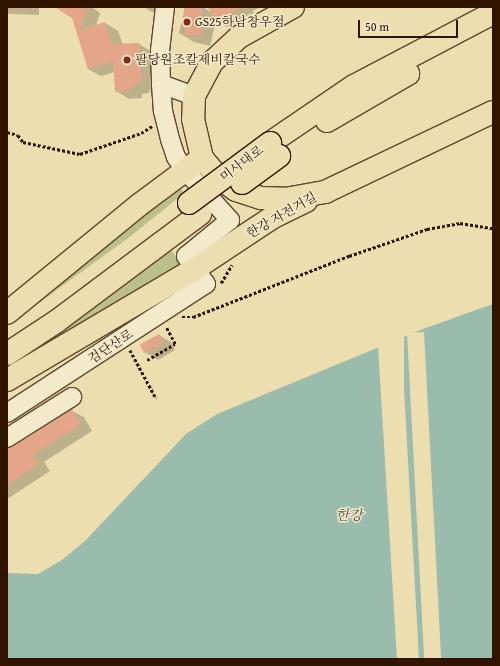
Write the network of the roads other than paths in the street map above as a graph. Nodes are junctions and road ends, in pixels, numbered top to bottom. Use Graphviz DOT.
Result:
graph roads {
  1 [pos="165,7"];
  2 [pos="293,7"];
  3 [pos="493,13"];
  4 [pos="270,19"];
  5 [pos="493,30"];
  6 [pos="161,84"];
  7 [pos="194,96"];
  8 [pos="493,102"];
  9 [pos="493,112"];
  10 [pos="274,150"];
  11 [pos="193,163"];
  12 [pos="355,168"];
  13 [pos="325,192"];
  14 [pos="285,199"];
  15 [pos="194,209"];
  16 [pos="189,260"];
  17 [pos="201,277"];
  18 [pos="7,313"];
  19 [pos="7,339"];
  20 [pos="7,354"];
  21 [pos="7,380"];
  22 [pos="72,397"];
  23 [pos="9,412"];
  24 [pos="14,434"];
  1 -- 6 [label="street"];
  2 -- 4 [label="main road"];
  3 -- 10 [label="main road, 미사대로"];
  4 -- 7 [label="main road"];
  4 -- 12 [label="main road"];
  5 -- 10 [label="main road, 미사대로"];
  6 -- 7 [label="street"];
  6 -- 11 [label="street"];
  7 -- 11 [label="main road"];
  8 -- 12 [label="main road"];
  9 -- 13 [label="main road"];
  10 -- 15 [label="main road, 미사대로, bridge"];
  11 -- 14 [label="main road"];
  11 -- 16 [label="street"];
  11 -- 18 [label="main road"];
  12 -- 14 [label="main road"];
  13 -- 14 [label="main road"];
  13 -- 21 [label="main road"];
  15 -- 19 [label="main road, 미사대로"];
  15 -- 20 [label="main road, 미사대로"];
  17 -- 23 [label="street, 검단산로"];
  22 -- 24 [label="street"];
  23 -- 24 [label="street"];
}
